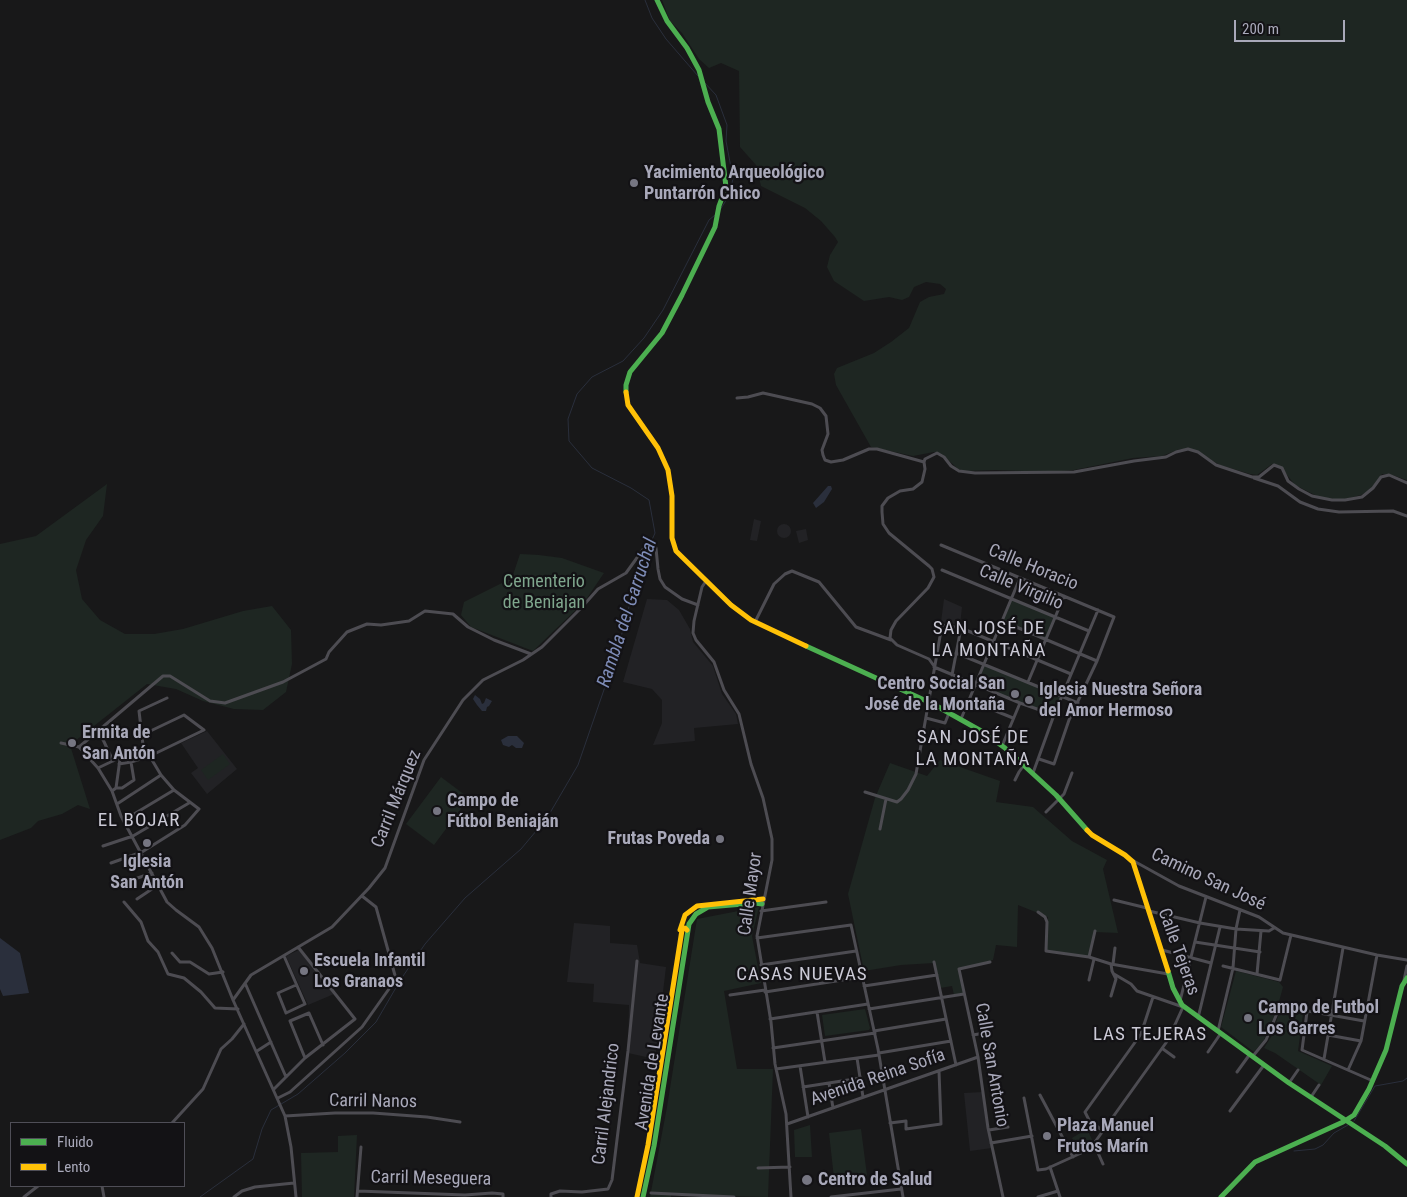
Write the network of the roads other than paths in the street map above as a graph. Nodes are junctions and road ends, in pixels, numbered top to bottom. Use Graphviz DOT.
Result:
graph roads {
  1 [pos="657,0"];
  2 [pos="736,398"];
  3 [pos="924,462"];
  4 [pos="1252,477"];
  5 [pos="1407,483"];
  6 [pos="1407,516"];
  7 [pos="941,545"];
  8 [pos="942,570"];
  9 [pos="1020,578"];
  10 [pos="706,581"];
  11 [pos="1064,596"];
  12 [pos="1011,599"];
  13 [pos="698,605"];
  14 [pos="1098,610"];
  15 [pos="1055,617"];
  16 [pos="1002,621"];
  17 [pos="756,622"];
  18 [pos="961,628"];
  19 [pos="1089,631"];
  20 [pos="1046,640"];
  21 [pos="891,641"];
  22 [pos="994,642"];
  23 [pos="956,652"];
  24 [pos="532,654"];
  25 [pos="1080,654"];
  26 [pos="1038,660"];
  27 [pos="1097,661"];
  28 [pos="985,664"];
  29 [pos="934,667"];
  30 [pos="1071,674"];
  31 [pos="952,675"];
  32 [pos="932,678"];
  33 [pos="1028,682"];
  34 [pos="947,683"];
  35 [pos="976,685"];
  36 [pos="1062,696"];
  37 [pos="167,698"];
  38 [pos="969,700"];
  39 [pos="929,702"];
  40 [pos="1020,703"];
  41 [pos="1078,703"];
  42 [pos="949,712"];
  43 [pos="1054,715"];
  44 [pos="926,718"];
  45 [pos="1013,718"];
  46 [pos="961,719"];
  47 [pos="99,731"];
  48 [pos="142,734"];
  49 [pos="62,743"];
  50 [pos="1002,746"];
  51 [pos="79,747"];
  52 [pos="121,752"];
  53 [pos="150,756"];
  54 [pos="120,758"];
  55 [pos="1039,759"];
  56 [pos="113,761"];
  57 [pos="131,762"];
  58 [pos="119,764"];
  59 [pos="1024,766"];
  60 [pos="98,768"];
  61 [pos="1033,773"];
  62 [pos="1072,773"];
  63 [pos="161,775"];
  64 [pos="1015,780"];
  65 [pos="116,788"];
  66 [pos="174,790"];
  67 [pos="112,792"];
  68 [pos="865,792"];
  69 [pos="886,799"];
  70 [pos="1059,799"];
  71 [pos="189,803"];
  72 [pos="117,804"];
  73 [pos="1046,812"];
  74 [pos="124,820"];
  75 [pos="880,829"];
  76 [pos="133,836"];
  77 [pos="103,846"];
  78 [pos="142,852"];
  79 [pos="1131,860"];
  80 [pos="111,863"];
  81 [pos="152,873"];
  82 [pos="129,881"];
  83 [pos="158,885"];
  84 [pos="362,896"];
  85 [pos="1206,897"];
  86 [pos="137,899"];
  87 [pos="1114,900"];
  88 [pos="124,902"];
  89 [pos="763,902"];
  90 [pos="826,902"];
  91 [pos="1148,910"];
  92 [pos="1240,910"];
  93 [pos="761,911"];
  94 [pos="1038,912"];
  95 [pos="1200,923"];
  96 [pos="1220,926"];
  97 [pos="1274,928"];
  98 [pos="1236,929"];
  99 [pos="687,931"];
  100 [pos="1261,931"];
  101 [pos="1095,932"];
  102 [pos="1291,935"];
  103 [pos="757,938"];
  104 [pos="1195,942"];
  105 [pos="1216,945"];
  106 [pos="679,946"];
  107 [pos="298,947"];
  108 [pos="1115,948"];
  109 [pos="1235,948"];
  110 [pos="1343,948"];
  111 [pos="1161,950"];
  112 [pos="856,951"];
  113 [pos="1260,952"];
  114 [pos="172,953"];
  115 [pos="1377,955"];
  116 [pos="284,956"];
  117 [pos="1089,957"];
  118 [pos="1192,958"];
  119 [pos="1094,959"];
  120 [pos="1407,960"];
  121 [pos="636,961"];
  122 [pos="934,962"];
  123 [pos="990,962"];
  124 [pos="1211,963"];
  125 [pos="1112,964"];
  126 [pos="761,965"];
  127 [pos="1223,966"];
  128 [pos="1233,968"];
  129 [pos="1407,970"];
  130 [pos="223,972"];
  131 [pos="1114,974"];
  132 [pos="1168,974"];
  133 [pos="1257,974"];
  134 [pos="937,975"];
  135 [pos="862,978"];
  136 [pos="1089,980"];
  137 [pos="1406,980"];
  138 [pos="245,983"];
  139 [pos="296,985"];
  140 [pos="864,986"];
  141 [pos="1173,988"];
  142 [pos="765,991"];
  143 [pos="1182,992"];
  144 [pos="964,994"];
  145 [pos="730,995"];
  146 [pos="1111,996"];
  147 [pos="1153,997"];
  148 [pos="942,998"];
  149 [pos="233,1000"];
  150 [pos="868,1004"];
  151 [pos="1181,1005"];
  152 [pos="869,1009"];
  153 [pos="238,1010"];
  154 [pos="817,1012"];
  155 [pos="1307,1012"];
  156 [pos="1331,1016"];
  157 [pos="1198,1018"];
  158 [pos="770,1019"];
  159 [pos="946,1019"];
  160 [pos="1364,1021"];
  161 [pos="244,1024"];
  162 [pos="874,1032"];
  163 [pos="990,1032"];
  164 [pos="1219,1032"];
  165 [pos="973,1035"];
  166 [pos="1328,1035"];
  167 [pos="821,1041"];
  168 [pos="951,1041"];
  169 [pos="271,1042"];
  170 [pos="1361,1042"];
  171 [pos="322,1045"];
  172 [pos="773,1048"];
  173 [pos="1162,1049"];
  174 [pos="257,1051"];
  175 [pos="1208,1052"];
  176 [pos="879,1054"];
  177 [pos="1252,1055"];
  178 [pos="978,1057"];
  179 [pos="1174,1057"];
  180 [pos="305,1058"];
  181 [pos="857,1058"];
  182 [pos="1324,1059"];
  183 [pos="825,1062"];
  184 [pos="956,1065"];
  185 [pos="1264,1065"];
  186 [pos="800,1066"];
  187 [pos="776,1069"];
  188 [pos="1298,1070"];
  189 [pos="1348,1070"];
  190 [pos="939,1071"];
  191 [pos="1237,1072"];
  192 [pos="286,1077"];
  193 [pos="860,1078"];
  194 [pos="1373,1081"];
  195 [pos="829,1083"];
  196 [pos="1289,1083"];
  197 [pos="1319,1085"];
  198 [pos="804,1087"];
  199 [pos="274,1089"];
  200 [pos="884,1090"];
  201 [pos="1040,1095"];
  202 [pos="863,1097"];
  203 [pos="278,1098"];
  204 [pos="1024,1098"];
  205 [pos="1310,1098"];
  206 [pos="833,1108"];
  207 [pos="1230,1111"];
  208 [pos="285,1116"];
  209 [pos="808,1117"];
  210 [pos="1346,1121"];
  211 [pos="173,1122"];
  212 [pos="460,1122"];
  213 [pos="890,1123"];
  214 [pos="787,1124"];
  215 [pos="1008,1126"];
  216 [pos="989,1130"];
  217 [pos="1103,1130"];
  218 [pos="1032,1136"];
  219 [pos="992,1142"];
  220 [pos="1094,1144"];
  221 [pos="361,1147"];
  222 [pos="1073,1157"];
  223 [pos="1102,1164"];
  224 [pos="1407,1164"];
  225 [pos="790,1167"];
  226 [pos="1050,1167"];
  227 [pos="758,1168"];
  228 [pos="294,1183"];
  229 [pos="37,1187"];
  230 [pos="901,1189"];
  231 [pos="358,1191"];
  232 [pos="1058,1191"];
  233 [pos="651,1193"];
  234 [pos="239,1195"];
  235 [pos="389,1195"];
  236 [pos="451,1195"];
  237 [pos="860,1195"];
  238 [pos="465,1196"];
  239 [pos="478,1196"];
  240 [pos="503,1196"];
  241 [pos="24,1197"];
  242 [pos="234,1197"];
  243 [pos="296,1197"];
  244 [pos="357,1197"];
  245 [pos="551,1197"];
  246 [pos="637,1197"];
  247 [pos="643,1197"];
  248 [pos="734,1197"];
  249 [pos="791,1197"];
  250 [pos="831,1197"];
  251 [pos="903,1197"];
  252 [pos="1003,1197"];
  253 [pos="1038,1197"];
  254 [pos="1060,1197"];
  255 [pos="1221,1197"];
  1 -- 10 [label="main road, Camino San José"];
  2 -- 3 [label="street"];
  3 -- 4 [label="street"];
  3 -- 21 [label="street"];
  4 -- 5 [label="street"];
  4 -- 6 [label="street"];
  7 -- 9 [label="street, Calle Horacio"];
  8 -- 12 [label="street, Calle Virgilio"];
  9 -- 11 [label="street, Calle Horacio"];
  9 -- 12 [label="street"];
  10 -- 13 [label="street, Calle Mayor"];
  10 -- 17 [label="main road, Camino San José"];
  11 -- 14 [label="street, Calle Horacio"];
  11 -- 15 [label="street"];
  12 -- 15 [label="street, Calle Virgilio"];
  12 -- 16 [label="street"];
  13 -- 24 [label="street, Carril Márquez"];
  13 -- 89 [label="street, Calle Mayor"];
  14 -- 19 [label="street"];
  14 -- 27 [label="street, Calle Horacio"];
  15 -- 19 [label="street, Calle Virgilio"];
  15 -- 20 [label="street"];
  16 -- 20 [label="street"];
  16 -- 22 [label="street"];
  17 -- 21 [label="street"];
  17 -- 39 [label="main road, Camino San José"];
  18 -- 22 [label="street"];
  18 -- 23 [label="street"];
  18 -- 29 [label="street"];
  19 -- 25 [label="street"];
  20 -- 25 [label="street"];
  20 -- 26 [label="street"];
  21 -- 29 [label="street"];
  22 -- 26 [label="street"];
  22 -- 28 [label="street"];
  23 -- 28 [label="street"];
  23 -- 31 [label="street"];
  24 -- 47 [label="street"];
  24 -- 84 [label="street, Carril Márquez"];
  25 -- 27 [label="street"];
  25 -- 30 [label="street"];
  26 -- 30 [label="street"];
  26 -- 33 [label="street"];
  27 -- 41 [label="street"];
  28 -- 33 [label="street"];
  28 -- 35 [label="street"];
  29 -- 31 [label="street"];
  29 -- 32 [label="street"];
  30 -- 36 [label="street"];
  31 -- 35 [label="street"];
  32 -- 34 [label="street"];
  32 -- 39 [label="street"];
  33 -- 36 [label="street"];
  35 -- 38 [label="street"];
  35 -- 40 [label="street"];
  36 -- 41 [label="street"];
  36 -- 43 [label="street"];
  37 -- 48 [label="street"];
  38 -- 45 [label="street"];
  38 -- 46 [label="street"];
  39 -- 42 [label="main road, Camino San José"];
  39 -- 44 [label="street"];
  40 -- 43 [label="street"];
  40 -- 45 [label="street"];
  41 -- 55 [label="street"];
  42 -- 44 [label="street"];
  42 -- 46 [label="main road, Camino San José"];
  43 -- 55 [label="street"];
  44 -- 69 [label="street"];
  45 -- 50 [label="street"];
  46 -- 50 [label="main road, Camino San José"];
  47 -- 51 [label="street"];
  47 -- 56 [label="street"];
  48 -- 53 [label="street"];
  48 -- 53 [label="street"];
  49 -- 51 [label="street"];
  50 -- 59 [label="main road, Camino San José"];
  51 -- 60 [label="street"];
  52 -- 54 [label="street"];
  53 -- 57 [label="street"];
  53 -- 63 [label="street"];
  54 -- 56 [label="street"];
  54 -- 58 [label="street"];
  55 -- 61 [label="street"];
  56 -- 60 [label="street"];
  57 -- 58 [label="street"];
  57 -- 65 [label="street"];
  58 -- 65 [label="street"];
  59 -- 61 [label="main road, Camino San José"];
  59 -- 64 [label="street"];
  60 -- 67 [label="street"];
  61 -- 70 [label="main road, Camino San José"];
  62 -- 70 [label="street"];
  63 -- 66 [label="street"];
  63 -- 72 [label="street"];
  65 -- 67 [label="street"];
  66 -- 71 [label="street"];
  66 -- 74 [label="street"];
  67 -- 72 [label="street"];
  68 -- 69 [label="street"];
  69 -- 75 [label="street"];
  70 -- 73 [label="street"];
  70 -- 79 [label="main road, Camino San José"];
  71 -- 76 [label="street"];
  71 -- 78 [label="street"];
  72 -- 74 [label="street"];
  74 -- 76 [label="street"];
  76 -- 77 [label="street"];
  76 -- 78 [label="street"];
  78 -- 80 [label="street"];
  78 -- 81 [label="street"];
  79 -- 85 [label="street, Camino San José"];
  79 -- 91 [label="main road, Calle Tejeras"];
  81 -- 82 [label="street"];
  81 -- 83 [label="street"];
  83 -- 86 [label="street"];
  83 -- 130 [label="street"];
  84 -- 107 [label="street, Carril Márquez"];
  84 -- 203 [label="street"];
  85 -- 92 [label="street, Camino San José"];
  85 -- 95 [label="street"];
  87 -- 91 [label="street"];
  88 -- 153 [label="street"];
  89 -- 93 [label="street, Calle Mayor"];
  89 -- 99 [label="main road, Avenida de Levante"];
  89 -- 106 [label="main road, Avenida de Levante"];
  90 -- 93 [label="street"];
  91 -- 95 [label="street"];
  91 -- 111 [label="main road, Calle Tejeras"];
  92 -- 97 [label="street, Camino San José"];
  92 -- 98 [label="street"];
  93 -- 103 [label="street, Calle Mayor"];
  94 -- 117 [label="street"];
  95 -- 96 [label="street"];
  95 -- 104 [label="street"];
  96 -- 98 [label="street"];
  96 -- 105 [label="street"];
  97 -- 100 [label="street"];
  97 -- 102 [label="street, Camino San José"];
  98 -- 100 [label="street"];
  98 -- 109 [label="street"];
  99 -- 106 [label="main road, Avenida de Levante"];
  99 -- 247 [label="main road, Avenida de Levante"];
  100 -- 113 [label="street"];
  101 -- 117 [label="street"];
  102 -- 110 [label="street, Camino San José"];
  102 -- 133 [label="street"];
  103 -- 112 [label="street"];
  103 -- 126 [label="street, Calle Mayor"];
  104 -- 105 [label="street"];
  104 -- 118 [label="street"];
  105 -- 109 [label="street"];
  105 -- 124 [label="street"];
  106 -- 246 [label="main road, Avenida de Levante"];
  107 -- 116 [label="street, Carril Márquez"];
  107 -- 171 [label="street"];
  108 -- 125 [label="street"];
  109 -- 113 [label="street"];
  109 -- 128 [label="street"];
  110 -- 115 [label="street, Camino San José"];
  110 -- 156 [label="street"];
  111 -- 118 [label="street"];
  111 -- 132 [label="main road, Calle Tejeras"];
  112 -- 126 [label="street"];
  112 -- 135 [label="street"];
  113 -- 133 [label="street"];
  114 -- 130 [label="street"];
  115 -- 120 [label="street, Camino San José"];
  115 -- 160 [label="street"];
  116 -- 138 [label="street, Carril Márquez"];
  116 -- 139 [label="street"];
  117 -- 119 [label="street"];
  118 -- 124 [label="street"];
  118 -- 143 [label="street"];
  119 -- 125 [label="street"];
  119 -- 136 [label="street"];
  121 -- 245 [label="street, Carril Alejandrico"];
  122 -- 134 [label="street"];
  123 -- 144 [label="street, Calle San Antonio"];
  124 -- 157 [label="street"];
  125 -- 131 [label="street"];
  125 -- 132 [label="street"];
  126 -- 142 [label="street, Calle Mayor"];
  127 -- 128 [label="street"];
  128 -- 133 [label="street"];
  128 -- 164 [label="street"];
  129 -- 137 [label="street"];
  130 -- 149 [label="street"];
  131 -- 146 [label="street"];
  131 -- 147 [label="street"];
  132 -- 141 [label="main road, Calle Tejeras"];
  134 -- 140 [label="street"];
  134 -- 148 [label="street"];
  135 -- 140 [label="street"];
  135 -- 142 [label="street"];
  137 -- 194 [label="main road"];
  138 -- 149 [label="street, Carril Márquez"];
  138 -- 169 [label="street"];
  139 -- 139 [label="street"];
  140 -- 150 [label="street"];
  141 -- 143 [label="street"];
  141 -- 151 [label="main road, Calle Tejeras"];
  142 -- 145 [label="street"];
  142 -- 158 [label="street, Calle Mayor"];
  143 -- 151 [label="street"];
  144 -- 148 [label="street"];
  144 -- 165 [label="street, Calle San Antonio"];
  147 -- 151 [label="street"];
  147 -- 217 [label="street"];
  148 -- 152 [label="street"];
  148 -- 159 [label="street"];
  149 -- 153 [label="street"];
  150 -- 152 [label="street"];
  150 -- 154 [label="street"];
  151 -- 157 [label="main road, Calle Tejeras"];
  151 -- 173 [label="street"];
  152 -- 162 [label="street"];
  153 -- 161 [label="street"];
  154 -- 158 [label="street"];
  154 -- 167 [label="street"];
  155 -- 156 [label="street"];
  155 -- 177 [label="street"];
  155 -- 182 [label="street"];
  156 -- 160 [label="street"];
  156 -- 166 [label="street"];
  157 -- 164 [label="main road, Calle Tejeras"];
  158 -- 172 [label="street, Calle Mayor"];
  159 -- 162 [label="street"];
  159 -- 168 [label="street"];
  160 -- 170 [label="street"];
  161 -- 174 [label="street"];
  161 -- 211 [label="street"];
  162 -- 167 [label="street"];
  162 -- 176 [label="street"];
  163 -- 165 [label="street"];
  164 -- 175 [label="street"];
  164 -- 177 [label="main road, Calle Tejeras"];
  165 -- 178 [label="street, Calle San Antonio"];
  166 -- 170 [label="street"];
  166 -- 182 [label="street"];
  167 -- 172 [label="street"];
  167 -- 183 [label="street"];
  168 -- 176 [label="street"];
  168 -- 184 [label="street"];
  169 -- 174 [label="street"];
  169 -- 192 [label="street"];
  170 -- 189 [label="street"];
  171 -- 180 [label="street"];
  171 -- 180 [label="street"];
  172 -- 187 [label="street, Calle Mayor"];
  173 -- 179 [label="street"];
  173 -- 217 [label="street"];
  174 -- 199 [label="street"];
  176 -- 181 [label="street"];
  176 -- 200 [label="street"];
  177 -- 185 [label="main road, Calle Tejeras"];
  177 -- 191 [label="street"];
  178 -- 184 [label="street, Avenida Reina Sofía"];
  178 -- 216 [label="street, Calle San Antonio"];
  180 -- 192 [label="street"];
  181 -- 183 [label="street"];
  181 -- 193 [label="street"];
  182 -- 189 [label="street"];
  183 -- 186 [label="street"];
  184 -- 190 [label="street, Avenida Reina Sofía"];
  185 -- 196 [label="main road, Calle Tejeras"];
  185 -- 207 [label="street"];
  186 -- 187 [label="street"];
  186 -- 198 [label="street"];
  187 -- 214 [label="street, Calle Mayor"];
  188 -- 196 [label="street"];
  189 -- 194 [label="street"];
  190 -- 200 [label="street, Avenida Reina Sofía"];
  190 -- 213 [label="street"];
  192 -- 199 [label="street"];
  193 -- 195 [label="street"];
  193 -- 202 [label="street"];
  194 -- 210 [label="main road"];
  195 -- 198 [label="street"];
  195 -- 206 [label="street"];
  196 -- 205 [label="main road, Calle Tejeras"];
  197 -- 205 [label="street"];
  198 -- 209 [label="street"];
  199 -- 203 [label="street"];
  200 -- 202 [label="street, Avenida Reina Sofía"];
  200 -- 213 [label="street"];
  201 -- 222 [label="street"];
  202 -- 206 [label="street, Avenida Reina Sofía"];
  203 -- 208 [label="street"];
  204 -- 218 [label="street"];
  205 -- 210 [label="main road, Calle Tejeras"];
  206 -- 209 [label="street, Avenida Reina Sofía"];
  208 -- 212 [label="street, Carril Nanos"];
  208 -- 228 [label="street"];
  209 -- 214 [label="street, Avenida Reina Sofía"];
  210 -- 224 [label="main road, Calle Tejeras"];
  210 -- 255 [label="main road"];
  213 -- 230 [label="street"];
  214 -- 225 [label="street, Calle Mayor"];
  215 -- 216 [label="street"];
  216 -- 219 [label="street, Calle San Antonio"];
  217 -- 220 [label="street"];
  218 -- 219 [label="street"];
  218 -- 226 [label="street"];
  219 -- 252 [label="street, Calle San Antonio"];
  220 -- 222 [label="street"];
  220 -- 223 [label="street"];
  221 -- 231 [label="street"];
  222 -- 226 [label="street"];
  225 -- 227 [label="street"];
  225 -- 249 [label="street, Calle Mayor"];
  226 -- 232 [label="street"];
  228 -- 234 [label="street"];
  228 -- 243 [label="street"];
  229 -- 241 [label="street"];
  230 -- 237 [label="street"];
  230 -- 251 [label="street"];
  231 -- 235 [label="street, Carril Meseguera"];
  231 -- 244 [label="street"];
  232 -- 253 [label="street"];
  232 -- 254 [label="street"];
  233 -- 248 [label="street"];
  234 -- 242 [label="street"];
  235 -- 236 [label="street, Carril Meseguera"];
  236 -- 238 [label="street, Carril Meseguera"];
  237 -- 250 [label="street"];
  238 -- 239 [label="street, Carril Meseguera"];
  239 -- 240 [label="street, Carril Meseguera"];
}
